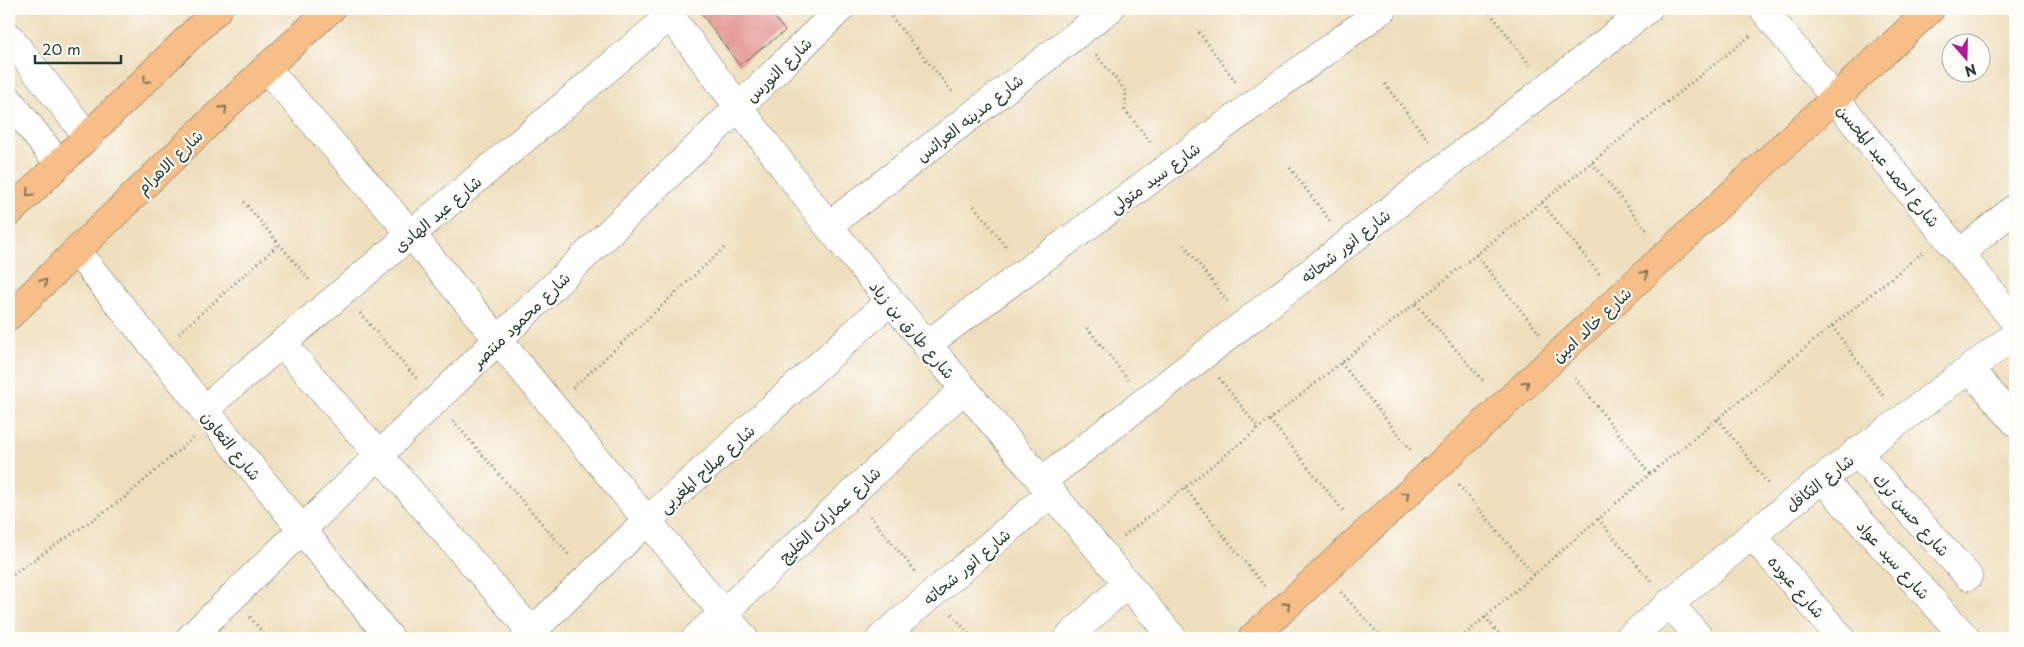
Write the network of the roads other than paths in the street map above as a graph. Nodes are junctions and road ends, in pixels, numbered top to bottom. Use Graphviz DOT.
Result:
graph roads {
  1 [pos="218,9"];
  2 [pos="331,9"];
  3 [pos="840,9"];
  4 [pos="1110,9"];
  5 [pos="1382,9"];
  6 [pos="1648,9"];
  7 [pos="1931,9"];
  8 [pos="668,12"];
  9 [pos="1768,14"];
  10 [pos="9,37"];
  11 [pos="266,68"];
  12 [pos="1835,98"];
  13 [pos="9,100"];
  14 [pos="738,108"];
  15 [pos="17,123"];
  16 [pos="88,137"];
  17 [pos="59,164"];
  18 [pos="2015,208"];
  19 [pos="9,213"];
  20 [pos="828,226"];
  21 [pos="411,234"];
  22 [pos="1952,244"];
  23 [pos="76,251"];
  24 [pos="890,302"];
  25 [pos="9,316"];
  26 [pos="2015,322"];
  27 [pos="2015,335"];
  28 [pos="498,340"];
  29 [pos="282,343"];
  30 [pos="926,345"];
  31 [pos="1970,370"];
  32 [pos="964,390"];
  33 [pos="208,415"];
  34 [pos="2015,422"];
  35 [pos="1856,452"];
  36 [pos="379,455"];
  37 [pos="1822,479"];
  38 [pos="1046,487"];
  39 [pos="647,521"];
  40 [pos="302,530"];
  41 [pos="1752,535"];
  42 [pos="1968,576"];
  43 [pos="1127,583"];
  44 [pos="1669,603"];
  45 [pos="723,613"];
  46 [pos="529,635"];
  47 [pos="190,638"];
  48 [pos="390,638"];
  49 [pos="696,638"];
  50 [pos="744,638"];
  51 [pos="881,638"];
  52 [pos="1068,638"];
  53 [pos="1173,638"];
  54 [pos="1252,638"];
  55 [pos="1629,638"];
  56 [pos="1700,638"];
  57 [pos="1841,638"];
  58 [pos="1966,638"];
  1 -- 16 [label="main road, one-way"];
  2 -- 11 [label="main road, شارع الاهرام"];
  3 -- 14 [label="street, شارع النورس"];
  4 -- 20 [label="street, شارع مدينه العرائس"];
  5 -- 30 [label="street, شارع سيد متولى"];
  6 -- 38 [label="street, شارع انور شحاته"];
  7 -- 12 [label="main road, شارع خالد امين"];
  8 -- 14 [label="street, شارع طارق بن زياد"];
  8 -- 21 [label="street, شارع عبد الهادى"];
  9 -- 12 [label="street, شارع احمد عبد المحسن"];
  10 -- 16 [label="street"];
  11 -- 21 [label="street"];
  23 -- 11 [label="main road, شارع الاهرام, one-way"];
  12 -- 22 [label="street, شارع احمد عبد المحسن"];
  54 -- 12 [label="main road, شارع خالد امين, one-way"];
  13 -- 15 [label="street"];
  14 -- 20 [label="street, شارع طارق بن زياد"];
  14 -- 28 [label="street, شارع محمود منتصر"];
  15 -- 17 [label="street"];
  16 -- 17 [label="main road"];
  17 -- 19 [label="main road, one-way"];
  18 -- 22 [label="street"];
  20 -- 24 [label="street, شارع طارق بن زياد"];
  21 -- 28 [label="street"];
  21 -- 29 [label="street, شارع عبد الهادى"];
  22 -- 26 [label="street, شارع احمد عبد المحسن"];
  25 -- 23 [label="main road, شارع الاهرام, one-way"];
  23 -- 33 [label="street, شارع التعاون"];
  24 -- 30 [label="street, شارع طارق بن زياد"];
  24 -- 39 [label="street, شارع صلاح المغربى"];
  27 -- 31 [label="street, شارع التكافل"];
  28 -- 36 [label="street, شارع محمود منتصر"];
  28 -- 39 [label="street"];
  29 -- 33 [label="street, شارع عبد الهادى"];
  29 -- 36 [label="street"];
  30 -- 32 [label="street, شارع طارق بن زياد"];
  31 -- 34 [label="street"];
  31 -- 35 [label="street, شارع التكافل"];
  32 -- 38 [label="street, شارع طارق بن زياد"];
  32 -- 45 [label="street, شارع عمارات الخليج"];
  33 -- 40 [label="street, شارع التعاون"];
  35 -- 37 [label="street, شارع التكافل"];
  35 -- 42 [label="street, شارع حسن ترك"];
  36 -- 40 [label="street, شارع محمود منتصر"];
  36 -- 46 [label="street"];
  37 -- 41 [label="street, شارع التكافل"];
  37 -- 58 [label="street, شارع سيد عواد"];
  38 -- 43 [label="street, شارع طارق بن زياد"];
  38 -- 51 [label="street, شارع انور شحاته"];
  39 -- 45 [label="street"];
  39 -- 46 [label="street, شارع صلاح المغربى"];
  40 -- 47 [label="street, شارع محمود منتصر"];
  40 -- 48 [label="street, شارع التعاون"];
  41 -- 44 [label="street, شارع التكافل"];
  41 -- 57 [label="street, شارع عبوده"];
  43 -- 52 [label="street"];
  43 -- 53 [label="street, شارع طارق بن زياد"];
  44 -- 55 [label="street, شارع التكافل"];
  44 -- 56 [label="street"];
  45 -- 49 [label="street, شارع عمارات الخليج"];
  45 -- 50 [label="street"];
}
